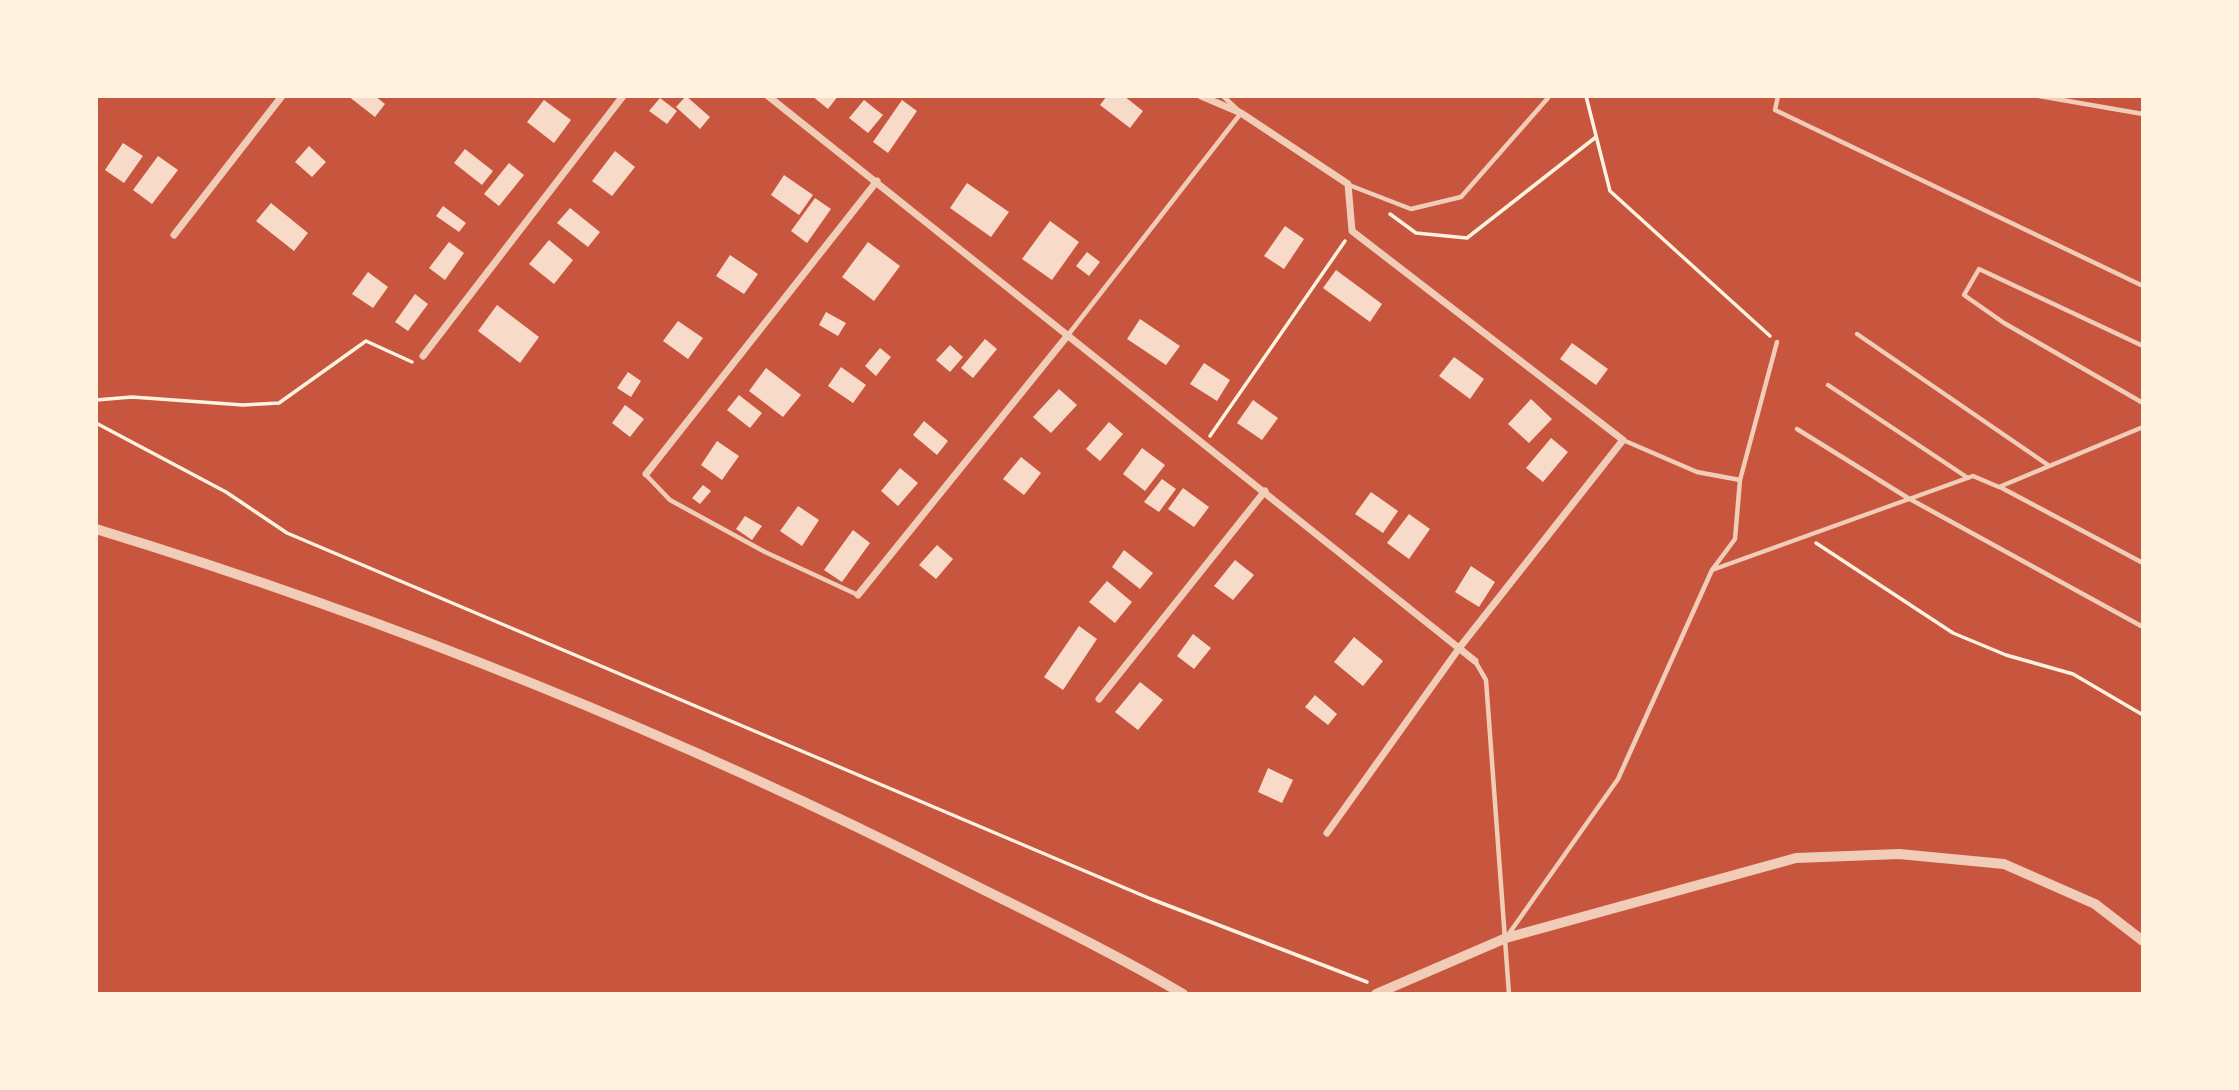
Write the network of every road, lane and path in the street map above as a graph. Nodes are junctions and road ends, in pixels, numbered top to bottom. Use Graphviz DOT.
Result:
graph roads {
  1 [pos="282,96"];
  2 [pos="623,96"];
  3 [pos="768,96"];
  4 [pos="1200,96"];
  5 [pos="1223,96"];
  6 [pos="1586,96"];
  7 [pos="1778,96"];
  8 [pos="2039,96"];
  9 [pos="1548,97"];
  10 [pos="1241,113"];
  11 [pos="2143,114"];
  12 [pos="1597,137"];
  13 [pos="877,181"];
  14 [pos="1348,184"];
  15 [pos="1382,208"];
  16 [pos="1352,231"];
  17 [pos="174,235"];
  18 [pos="2141,285"];
  19 [pos="1857,334"];
  20 [pos="1068,335"];
  21 [pos="1777,342"];
  22 [pos="2143,346"];
  23 [pos="423,356"];
  24 [pos="1828,385"];
  25 [pos="96,400"];
  26 [pos="2143,403"];
  27 [pos="96,423"];
  28 [pos="2143,427"];
  29 [pos="1797,429"];
  30 [pos="1623,440"];
  31 [pos="1205,444"];
  32 [pos="2049,466"];
  33 [pos="646,474"];
  34 [pos="1969,478"];
  35 [pos="1740,480"];
  36 [pos="1999,487"];
  37 [pos="1265,491"];
  38 [pos="1908,498"];
  39 [pos="96,529"];
  40 [pos="1805,536"];
  41 [pos="2143,563"];
  42 [pos="1712,570"];
  43 [pos="858,595"];
  44 [pos="2143,627"];
  45 [pos="1460,647"];
  46 [pos="1475,661"];
  47 [pos="1099,699"];
  48 [pos="2143,715"];
  49 [pos="1327,833"];
  50 [pos="1506,938"];
  51 [pos="2143,942"];
  52 [pos="1381,992"];
  53 [pos="1184,994"];
  54 [pos="1509,994"];
  1 -- 17 [label="street"];
  2 -- 23 [label="street"];
  3 -- 13 [label="street"];
  4 -- 10 [label="street"];
  5 -- 10 [label="lane"];
  6 -- 12 [label="path"];
  7 -- 18 [label="lane"];
  8 -- 11 [label="lane"];
  9 -- 14 [label="lane"];
  10 -- 14 [label="street"];
  10 -- 20 [label="lane"];
  12 -- 15 [label="path"];
  12 -- 21 [label="path"];
  13 -- 20 [label="street"];
  13 -- 33 [label="street"];
  14 -- 16 [label="street"];
  16 -- 30 [label="street"];
  16 -- 31 [label="path"];
  19 -- 32 [label="lane"];
  20 -- 31 [label="street"];
  20 -- 43 [label="street"];
  21 -- 35 [label="lane"];
  22 -- 26 [label="lane"];
  23 -- 25 [label="path"];
  24 -- 34 [label="lane"];
  27 -- 52 [label="path"];
  28 -- 32 [label="lane"];
  29 -- 38 [label="lane"];
  30 -- 35 [label="lane"];
  30 -- 45 [label="street"];
  31 -- 37 [label="street"];
  32 -- 36 [label="lane"];
  33 -- 43 [label="lane"];
  34 -- 36 [label="lane"];
  34 -- 38 [label="lane"];
  35 -- 42 [label="lane"];
  36 -- 41 [label="lane"];
  37 -- 45 [label="street"];
  37 -- 47 [label="street"];
  38 -- 40 [label="lane"];
  38 -- 44 [label="lane"];
  39 -- 53 [label="street"];
  40 -- 42 [label="lane"];
  40 -- 48 [label="path"];
  42 -- 50 [label="lane"];
  45 -- 46 [label="street"];
  45 -- 49 [label="street"];
  46 -- 50 [label="lane"];
  50 -- 51 [label="street"];
  50 -- 52 [label="street"];
  50 -- 54 [label="lane"];
}
